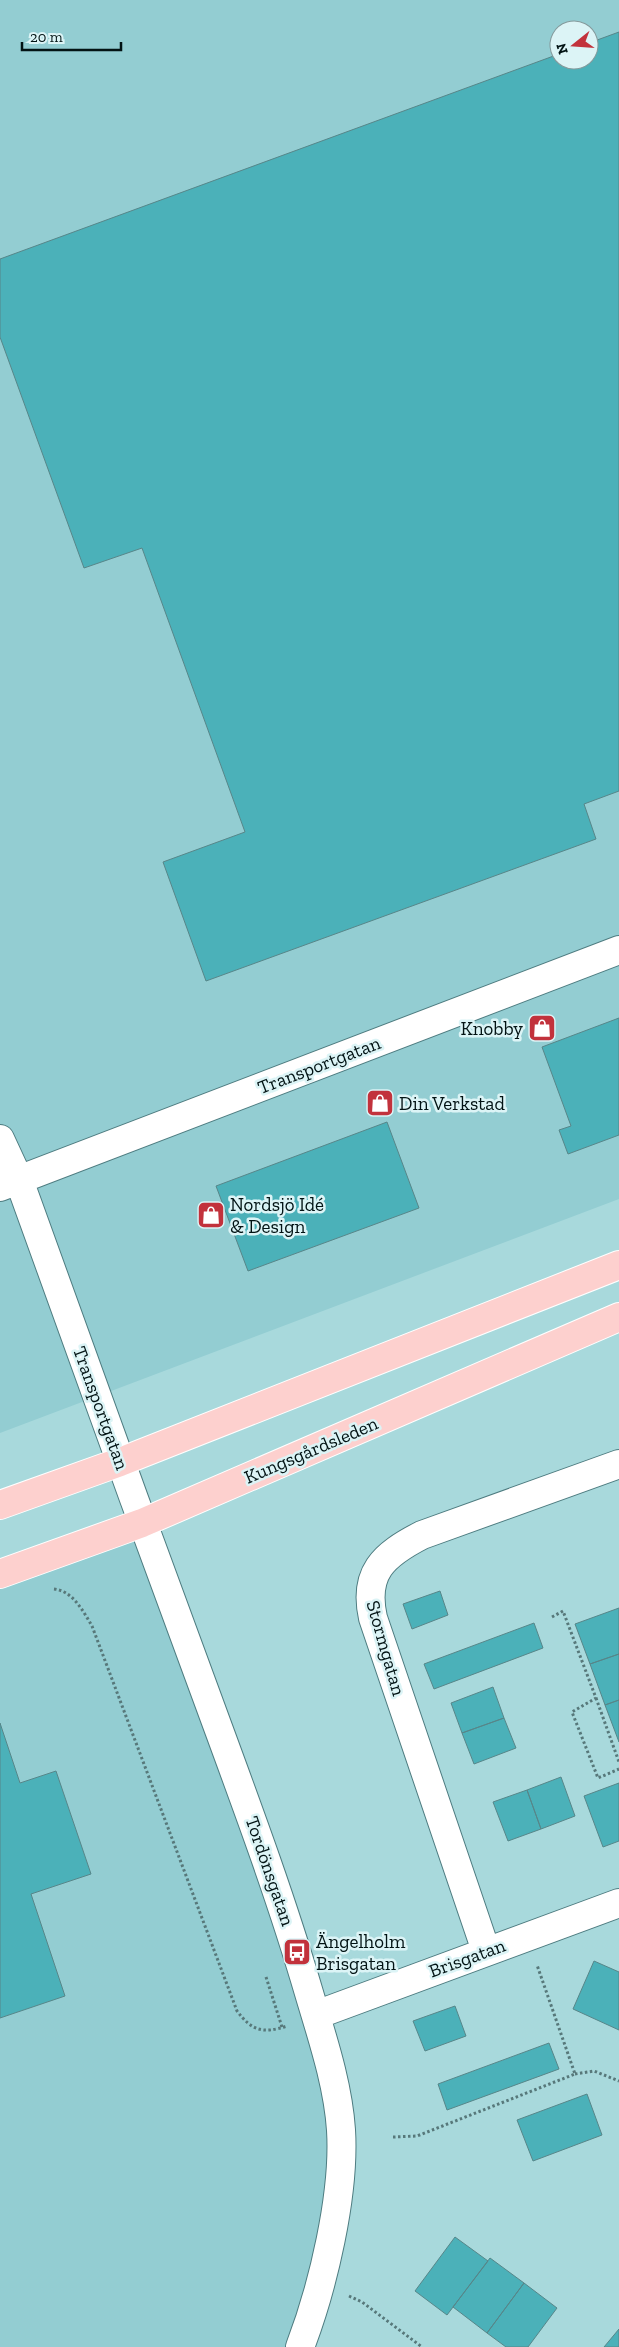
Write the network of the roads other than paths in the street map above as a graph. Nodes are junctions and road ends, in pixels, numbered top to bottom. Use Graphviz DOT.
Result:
graph roads {
  1 [pos="619,950"];
  2 [pos="0,1139"];
  3 [pos="10,1183"];
  4 [pos="619,1265"];
  5 [pos="619,1317"];
  6 [pos="120,1462"];
  7 [pos="619,1464"];
  8 [pos="0,1505"];
  9 [pos="142,1523"];
  10 [pos="0,1574"];
  11 [pos="619,1902"];
  12 [pos="486,1951"];
  13 [pos="316,2015"];
  14 [pos="300,2347"];
  1 -- 3 [label="street, Transportgatan"];
  2 -- 3 [label="street"];
  3 -- 6 [label="street, Transportgatan"];
  4 -- 6 [label="main road"];
  5 -- 9 [label="main road, Kungsgårdsleden"];
  6 -- 8 [label="main road"];
  6 -- 9 [label="street, Transportgatan"];
  7 -- 12 [label="street, Stormgatan"];
  9 -- 10 [label="main road, Kungsgårdsleden"];
  9 -- 13 [label="street, Tordönsgatan"];
  11 -- 12 [label="street, Brisgatan"];
  12 -- 13 [label="street, Brisgatan"];
  13 -- 14 [label="street, Tordönsgatan"];
}
